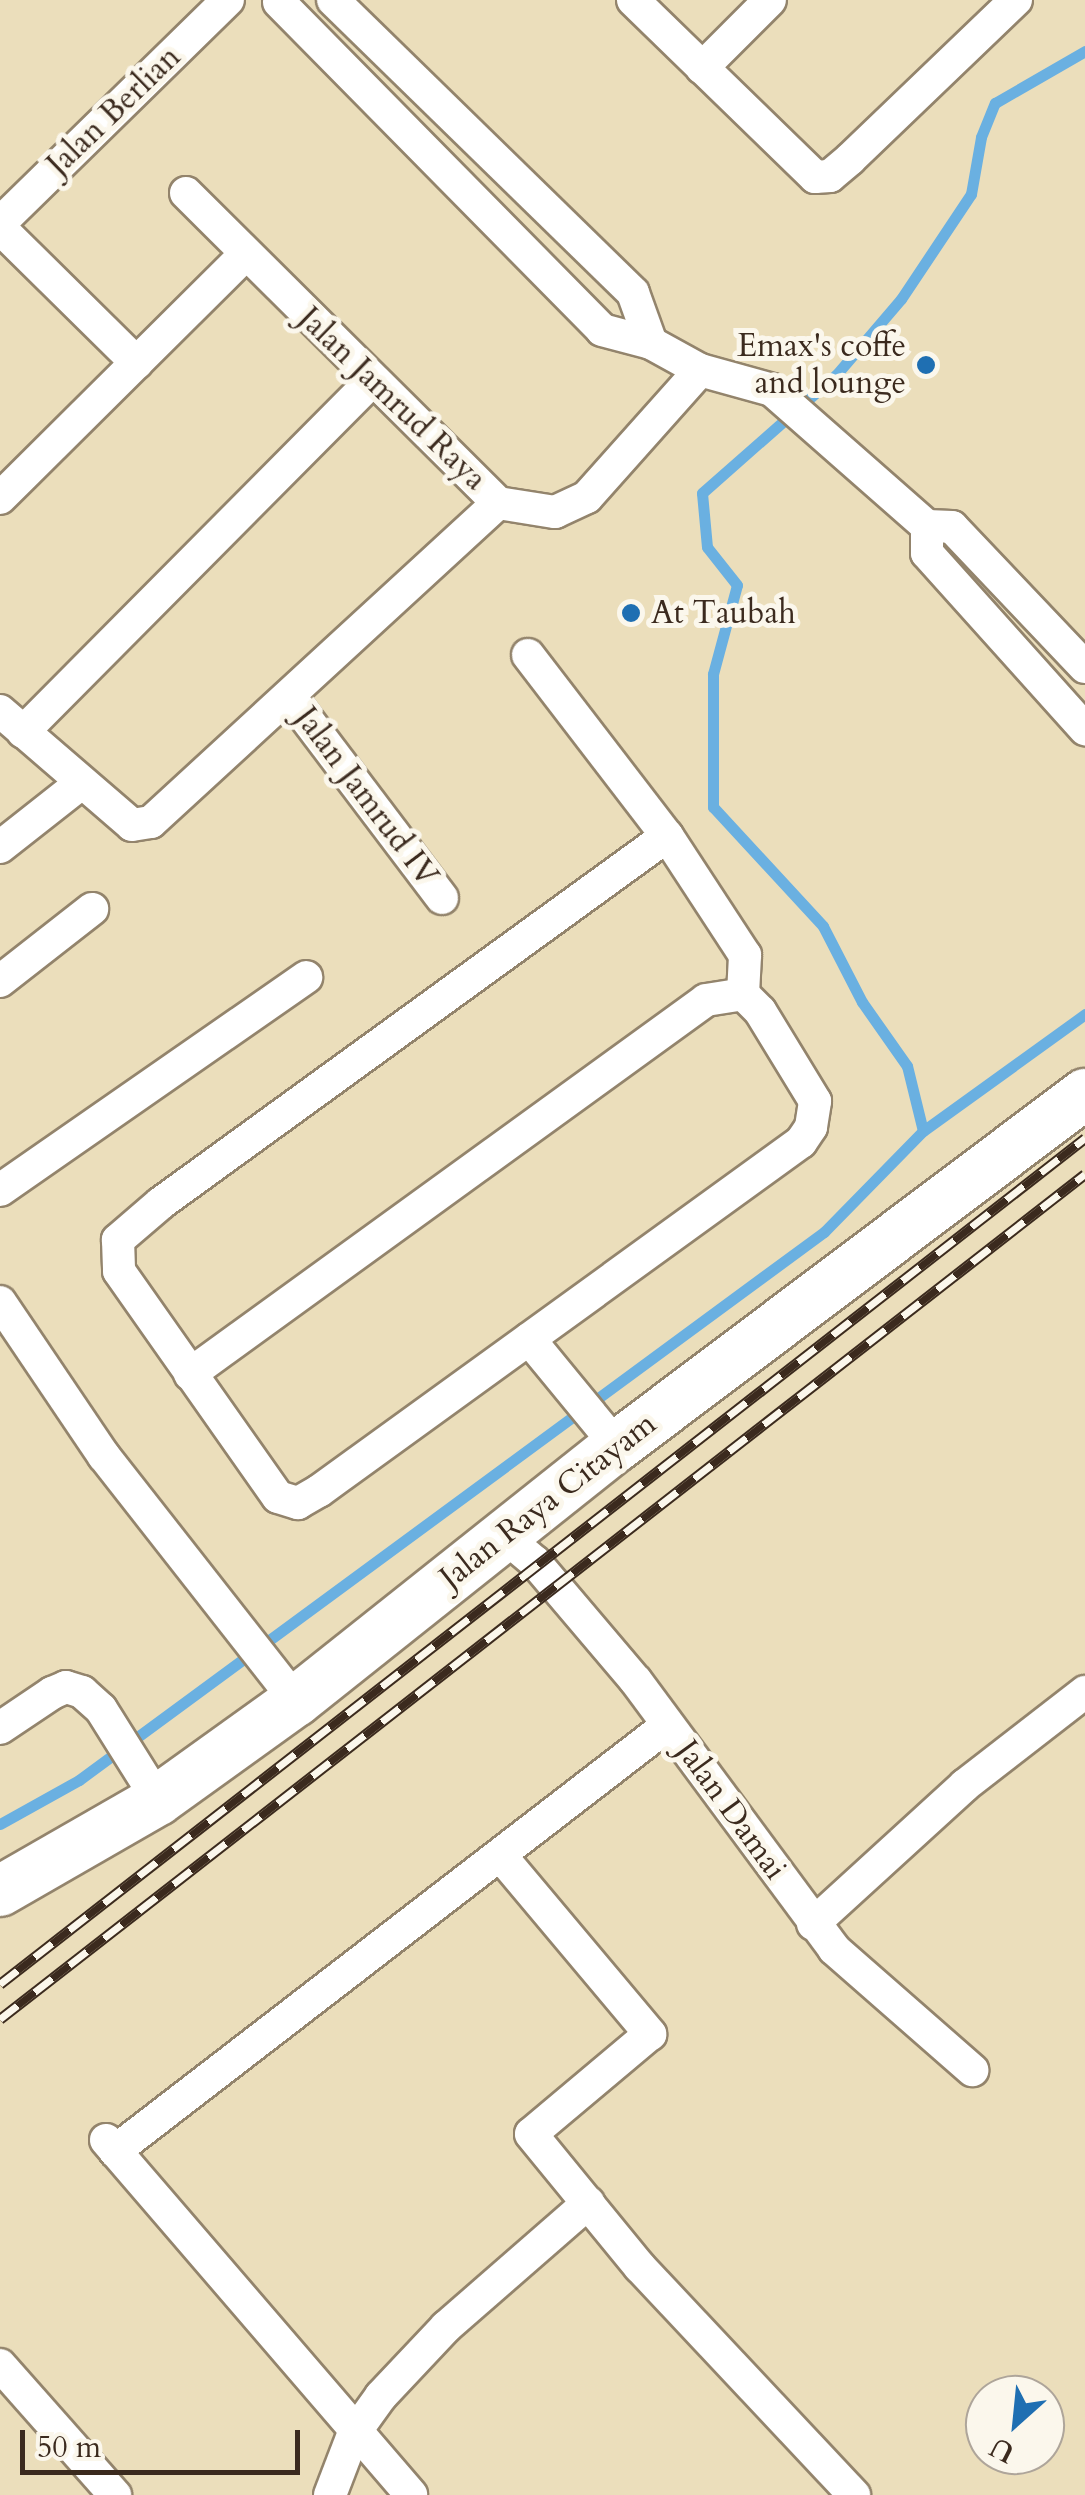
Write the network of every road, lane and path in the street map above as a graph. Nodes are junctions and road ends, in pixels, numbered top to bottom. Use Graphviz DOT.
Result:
graph roads {
  1 [pos="228,0"];
  2 [pos="334,0"];
  3 [pos="634,0"];
  4 [pos="770,0"];
  5 [pos="1016,0"];
  6 [pos="270,1"];
  7 [pos="702,68"];
  8 [pos="186,193"];
  9 [pos="0,225"];
  10 [pos="245,255"];
  11 [pos="651,343"];
  12 [pos="137,363"];
  13 [pos="700,370"];
  14 [pos="372,381"];
  15 [pos="0,498"];
  16 [pos="498,503"];
  17 [pos="927,526"];
  18 [pos="528,655"];
  19 [pos="1085,667"];
  20 [pos="290,697"];
  21 [pos="12,721"];
  22 [pos="1085,729"];
  23 [pos="80,784"];
  24 [pos="666,836"];
  25 [pos="0,847"];
  26 [pos="442,898"];
  27 [pos="92,909"];
  28 [pos="306,978"];
  29 [pos="0,981"];
  30 [pos="743,994"];
  31 [pos="1085,1094"];
  32 [pos="0,1190"];
  33 [pos="0,1302"];
  34 [pos="529,1339"];
  35 [pos="190,1374"];
  36 [pos="606,1432"];
  37 [pos="504,1536"];
  38 [pos="285,1686"];
  39 [pos="1085,1692"];
  40 [pos="668,1725"];
  41 [pos="0,1728"];
  42 [pos="147,1779"];
  43 [pos="500,1854"];
  44 [pos="0,1891"];
  45 [pos="813,1924"];
  46 [pos="972,2070"];
  47 [pos="588,2203"];
  48 [pos="0,2365"];
  49 [pos="353,2435"];
  50 [pos="116,2495"];
  51 [pos="330,2495"];
  52 [pos="412,2495"];
  53 [pos="854,2495"];
  1 -- 9 [label="street, Jalan Berlian"];
  2 -- 11 [label="street"];
  3 -- 7 [label="street"];
  4 -- 7 [label="street"];
  5 -- 7 [label="street"];
  6 -- 11 [label="street"];
  8 -- 10 [label="street, Jalan Jamrud Raya"];
  9 -- 12 [label="street"];
  10 -- 12 [label="street"];
  10 -- 14 [label="street, Jalan Jamrud Raya"];
  11 -- 13 [label="street"];
  12 -- 15 [label="street"];
  13 -- 16 [label="street, Jalan Jamrud Raya"];
  13 -- 17 [label="street"];
  14 -- 16 [label="street, Jalan Jamrud Raya"];
  14 -- 21 [label="street"];
  16 -- 20 [label="street"];
  17 -- 19 [label="street"];
  17 -- 22 [label="street"];
  18 -- 24 [label="street"];
  20 -- 23 [label="street"];
  20 -- 26 [label="street, Jalan Jamrud IV"];
  21 -- 23 [label="street"];
  23 -- 25 [label="street"];
  24 -- 30 [label="street"];
  24 -- 35 [label="street"];
  27 -- 29 [label="street"];
  28 -- 32 [label="street"];
  30 -- 34 [label="street"];
  30 -- 35 [label="street"];
  31 -- 36 [label="main road, Jalan Raya Citayam"];
  33 -- 38 [label="street"];
  34 -- 35 [label="street"];
  34 -- 36 [label="street"];
  36 -- 37 [label="main road, Jalan Raya Citayam"];
  37 -- 38 [label="main road, Jalan Raya Citayam"];
  37 -- 40 [label="street, Jalan Damai"];
  38 -- 42 [label="main road, Jalan Raya Citayam"];
  39 -- 45 [label="street"];
  40 -- 43 [label="street"];
  40 -- 45 [label="street, Jalan Damai"];
  41 -- 42 [label="street"];
  42 -- 44 [label="main road, Jalan Raya Citayam"];
  43 -- 47 [label="street"];
  43 -- 49 [label="street"];
  45 -- 46 [label="street, Jalan Damai"];
  47 -- 49 [label="street"];
  47 -- 53 [label="street"];
  48 -- 50 [label="street"];
  49 -- 51 [label="street"];
  49 -- 52 [label="street"];
}
